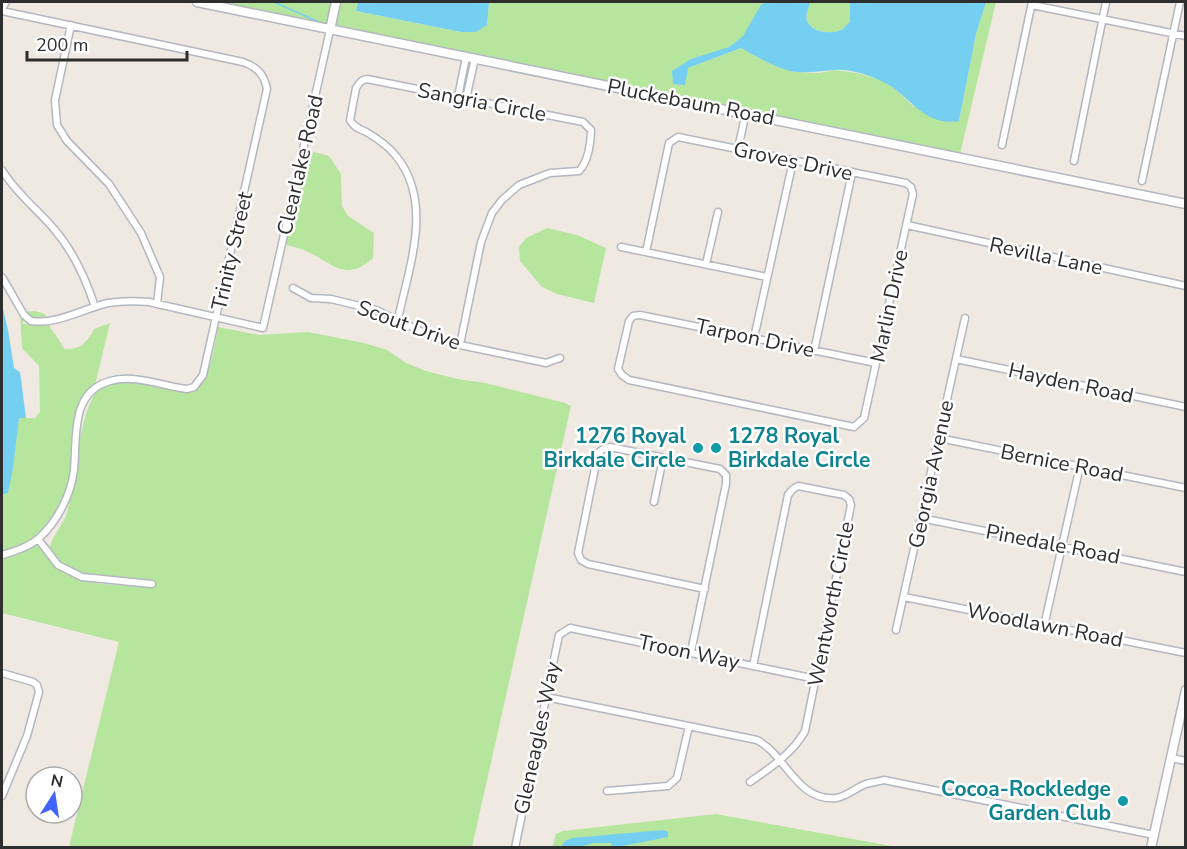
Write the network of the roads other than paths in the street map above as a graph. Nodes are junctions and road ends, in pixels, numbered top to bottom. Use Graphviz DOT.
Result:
graph roads {
  1 [pos="6,2"];
  2 [pos="197,2"];
  3 [pos="336,2"];
  4 [pos="1106,2"];
  5 [pos="1180,2"];
  6 [pos="1032,3"];
  7 [pos="2,9"];
  8 [pos="1103,19"];
  9 [pos="71,25"];
  10 [pos="330,30"];
  11 [pos="1173,33"];
  12 [pos="1185,36"];
  13 [pos="470,58"];
  14 [pos="458,97"];
  15 [pos="466,99"];
  16 [pos="746,112"];
  17 [pos="1002,145"];
  18 [pos="738,149"];
  19 [pos="794,161"];
  20 [pos="1074,161"];
  21 [pos="2,170"];
  22 [pos="852,173"];
  23 [pos="1142,181"];
  24 [pos="911,188"];
  25 [pos="1185,204"];
  26 [pos="717,212"];
  27 [pos="906,225"];
  28 [pos="621,247"];
  29 [pos="646,252"];
  30 [pos="706,264"];
  31 [pos="2,277"];
  32 [pos="767,277"];
  33 [pos="1185,286"];
  34 [pos="293,288"];
  35 [pos="157,304"];
  36 [pos="95,307"];
  37 [pos="217,318"];
  38 [pos="965,318"];
  39 [pos="398,319"];
  40 [pos="754,338"];
  41 [pos="460,345"];
  42 [pos="814,351"];
  43 [pos="560,357"];
  44 [pos="956,358"];
  45 [pos="876,363"];
  46 [pos="1185,407"];
  47 [pos="860,423"];
  48 [pos="939,438"];
  49 [pos="663,458"];
  50 [pos="1080,466"];
  51 [pos="1185,488"];
  52 [pos="654,502"];
  53 [pos="921,518"];
  54 [pos="38,539"];
  55 [pos="1063,546"];
  56 [pos="2,555"];
  57 [pos="1185,572"];
  58 [pos="152,584"];
  59 [pos="705,589"];
  60 [pos="904,597"];
  61 [pos="1044,626"];
  62 [pos="896,630"];
  63 [pos="563,632"];
  64 [pos="691,652"];
  65 [pos="1185,653"];
  66 [pos="753,666"];
  67 [pos="2,673"];
  68 [pos="816,679"];
  69 [pos="1185,693"];
  70 [pos="546,697"];
  71 [pos="689,726"];
  72 [pos="1171,758"];
  73 [pos="779,761"];
  74 [pos="1185,761"];
  75 [pos="4,782"];
  76 [pos="750,782"];
  77 [pos="607,790"];
  78 [pos="2,795"];
  79 [pos="1154,835"];
  80 [pos="515,848"];
  81 [pos="1151,848"];
  1 -- 7 [label="street"];
  2 -- 10 [label="street, Pluckebaum Road"];
  3 -- 10 [label="street, Clearlake Road"];
  4 -- 8 [label="street"];
  5 -- 11 [label="street"];
  6 -- 8 [label="street"];
  6 -- 17 [label="street"];
  7 -- 9 [label="street, Trinity Street"];
  8 -- 11 [label="street"];
  8 -- 20 [label="street"];
  9 -- 35 [label="street"];
  9 -- 37 [label="street, Trinity Street"];
  10 -- 13 [label="street, Pluckebaum Road"];
  10 -- 37 [label="street, Clearlake Road"];
  11 -- 12 [label="street"];
  11 -- 23 [label="street"];
  13 -- 14 [label="street"];
  13 -- 15 [label="street"];
  13 -- 16 [label="street, Pluckebaum Road"];
  14 -- 15 [label="street, Sangria Circle"];
  14 -- 39 [label="street, Sangria Circle"];
  15 -- 41 [label="street, Sangria Circle"];
  16 -- 18 [label="street"];
  16 -- 25 [label="street, Pluckebaum Road"];
  18 -- 19 [label="street, Groves Drive"];
  18 -- 29 [label="street, Groves Drive"];
  19 -- 22 [label="street, Groves Drive"];
  19 -- 32 [label="street"];
  21 -- 36 [label="street"];
  22 -- 24 [label="street, Groves Drive"];
  22 -- 42 [label="street"];
  24 -- 27 [label="street, Marlin Drive"];
  26 -- 30 [label="street"];
  27 -- 33 [label="street, Revilla Lane"];
  27 -- 45 [label="street, Marlin Drive"];
  28 -- 29 [label="street"];
  29 -- 30 [label="street"];
  30 -- 32 [label="street"];
  31 -- 36 [label="street"];
  32 -- 40 [label="street"];
  34 -- 39 [label="street, Scout Drive"];
  35 -- 36 [label="street"];
  35 -- 37 [label="street"];
  37 -- 54 [label="street, Trinity Street"];
  38 -- 44 [label="street, Georgia Avenue"];
  39 -- 41 [label="street, Scout Drive"];
  40 -- 42 [label="street, Tarpon Drive"];
  40 -- 47 [label="street, Tarpon Drive"];
  41 -- 43 [label="street, Scout Drive"];
  42 -- 45 [label="street, Tarpon Drive"];
  44 -- 46 [label="street, Hayden Road"];
  44 -- 48 [label="street, Georgia Avenue"];
  45 -- 47 [label="street, Marlin Drive"];
  48 -- 50 [label="street, Bernice Road"];
  48 -- 53 [label="street, Georgia Avenue"];
  49 -- 52 [label="street"];
  49 -- 59 [label="street"];
  49 -- 59 [label="street"];
  50 -- 51 [label="street, Bernice Road"];
  50 -- 55 [label="street"];
  53 -- 55 [label="street, Pinedale Road"];
  53 -- 60 [label="street, Georgia Avenue"];
  54 -- 56 [label="street, Trinity Street"];
  54 -- 58 [label="street"];
  55 -- 57 [label="street, Pinedale Road"];
  55 -- 61 [label="street"];
  59 -- 64 [label="street"];
  60 -- 61 [label="street, Woodlawn Road"];
  60 -- 62 [label="street, Georgia Avenue"];
  61 -- 65 [label="street, Woodlawn Road"];
  63 -- 64 [label="street, Troon Way"];
  63 -- 70 [label="street, Gleneagles Way"];
  64 -- 66 [label="street, Troon Way"];
  66 -- 68 [label="street, Troon Way"];
  66 -- 68 [label="street, Wentworth Circle"];
  67 -- 75 [label="street"];
  68 -- 73 [label="street, Wentworth Circle"];
  69 -- 72 [label="street"];
  70 -- 71 [label="street"];
  70 -- 80 [label="street, Gleneagles Way"];
  71 -- 73 [label="street"];
  71 -- 77 [label="street"];
  72 -- 74 [label="street"];
  72 -- 79 [label="street"];
  73 -- 76 [label="street, Wentworth Circle"];
  73 -- 79 [label="street"];
  75 -- 78 [label="street"];
  79 -- 81 [label="street"];
}
